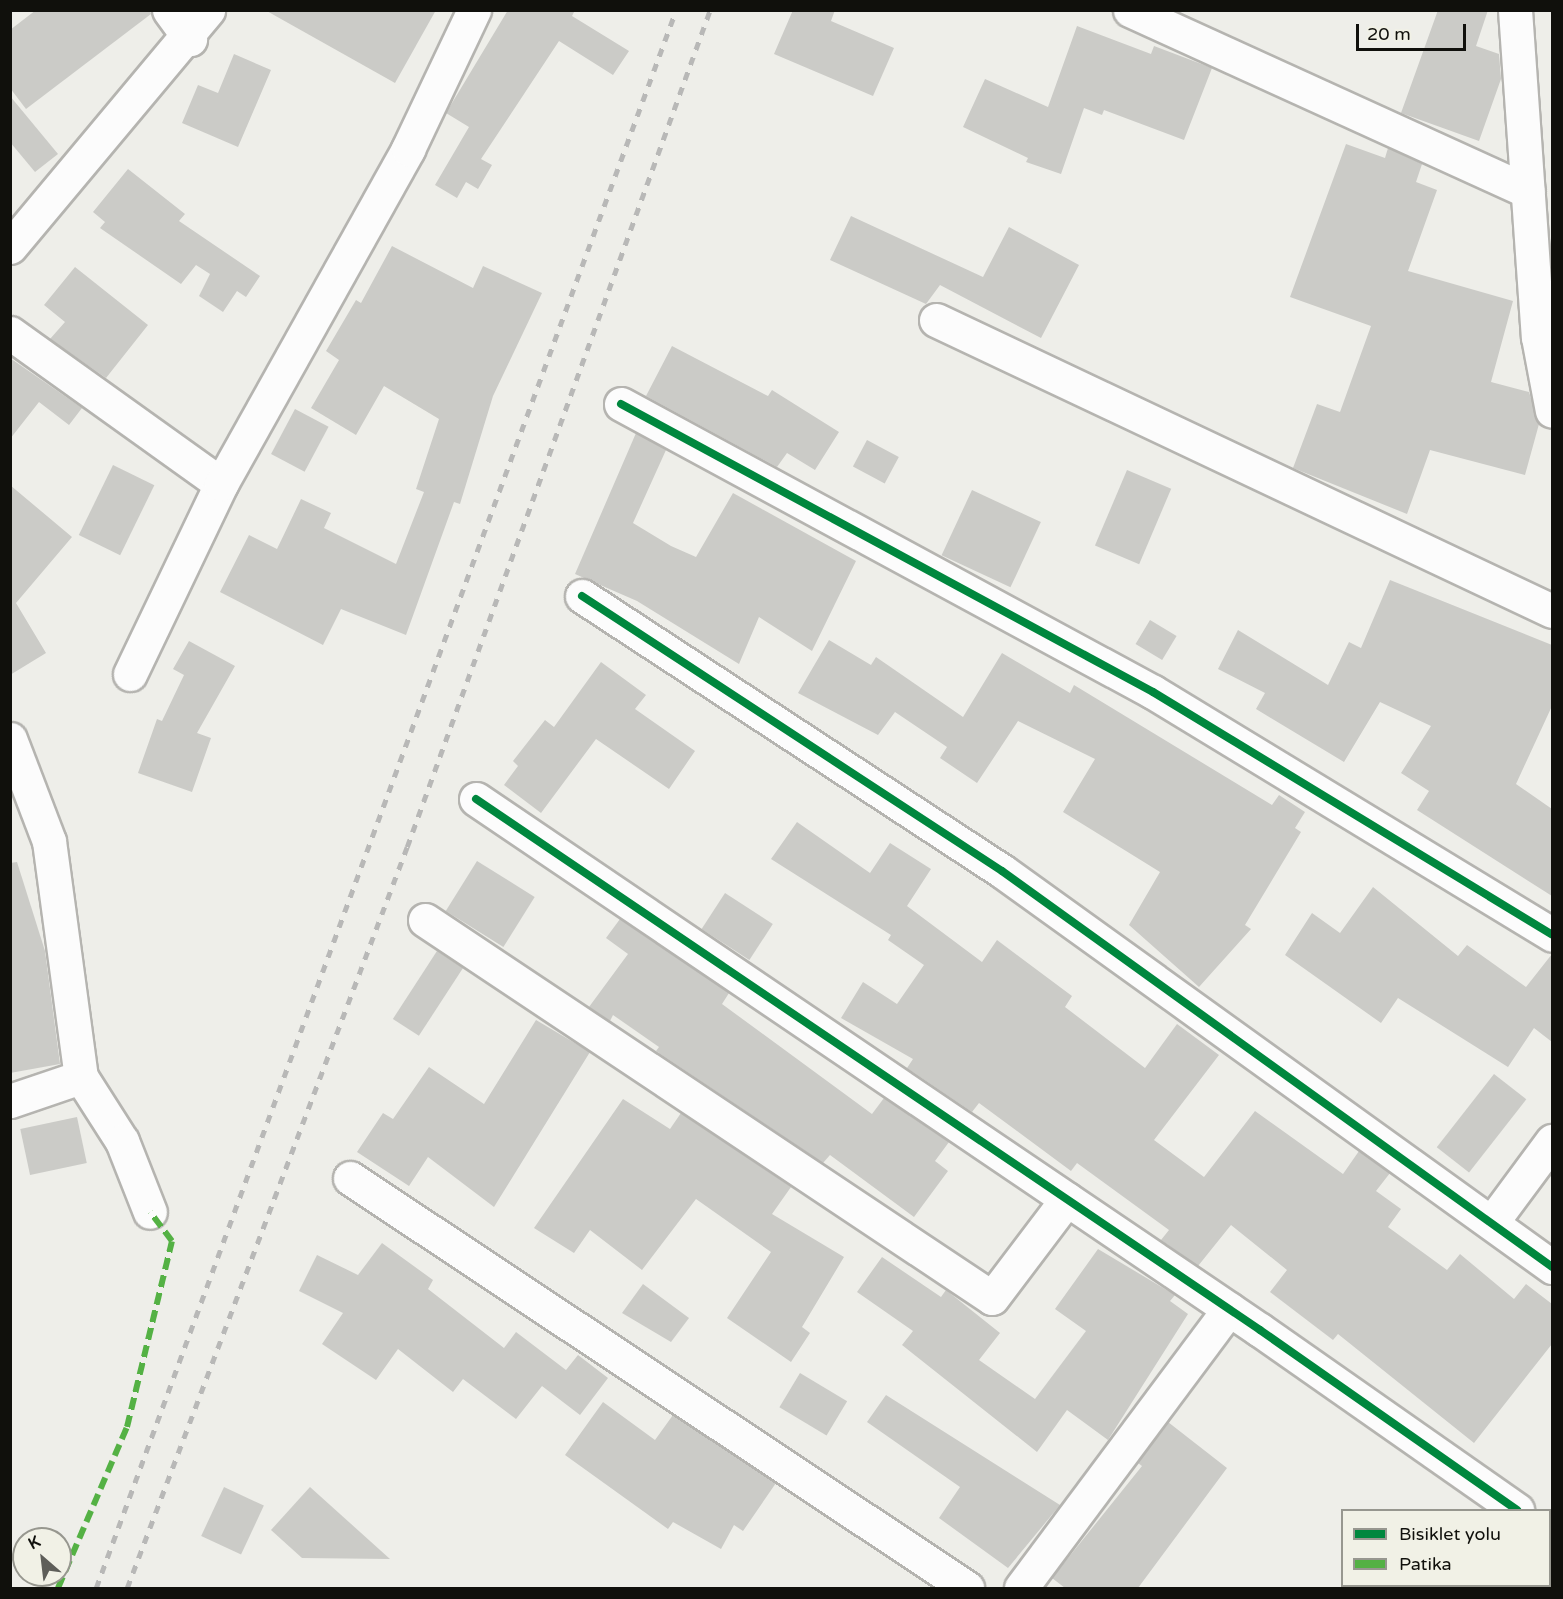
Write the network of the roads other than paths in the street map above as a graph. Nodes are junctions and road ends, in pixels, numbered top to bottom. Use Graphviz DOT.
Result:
graph roads {
  1 [pos="169,10"];
  2 [pos="208,10"];
  3 [pos="474,10"];
  4 [pos="1130,10"];
  5 [pos="1515,10"];
  6 [pos="190,39"];
  7 [pos="1528,191"];
  8 [pos="10,247"];
  9 [pos="936,320"];
  10 [pos="10,333"];
  11 [pos="621,404"];
  12 [pos="1552,411"];
  13 [pos="221,484"];
  14 [pos="582,596"];
  15 [pos="1552,611"];
  16 [pos="130,675"];
  17 [pos="10,739"];
  18 [pos="476,799"];
  19 [pos="425,920"];
  20 [pos="1552,935"];
  21 [pos="81,1077"];
  22 [pos="10,1101"];
  23 [pos="1552,1141"];
  24 [pos="350,1178"];
  25 [pos="1067,1199"];
  26 [pos="150,1212"];
  27 [pos="1492,1222"];
  28 [pos="1552,1267"];
  29 [pos="1229,1309"];
  30 [pos="1516,1509"];
  31 [pos="968,1588"];
  32 [pos="1021,1588"];
  1 -- 6 [label="street"];
  2 -- 6 [label="street"];
  3 -- 13 [label="street"];
  4 -- 7 [label="street"];
  5 -- 7 [label="street"];
  6 -- 8 [label="street"];
  7 -- 12 [label="street"];
  9 -- 15 [label="street"];
  10 -- 13 [label="street"];
  11 -- 20 [label="street"];
  13 -- 16 [label="street"];
  14 -- 27 [label="street"];
  17 -- 21 [label="street"];
  18 -- 25 [label="street"];
  19 -- 25 [label="street"];
  21 -- 22 [label="street"];
  21 -- 26 [label="street"];
  23 -- 27 [label="street"];
  24 -- 31 [label="street"];
  25 -- 29 [label="street"];
  27 -- 28 [label="street"];
  29 -- 30 [label="street"];
  29 -- 32 [label="street"];
}
